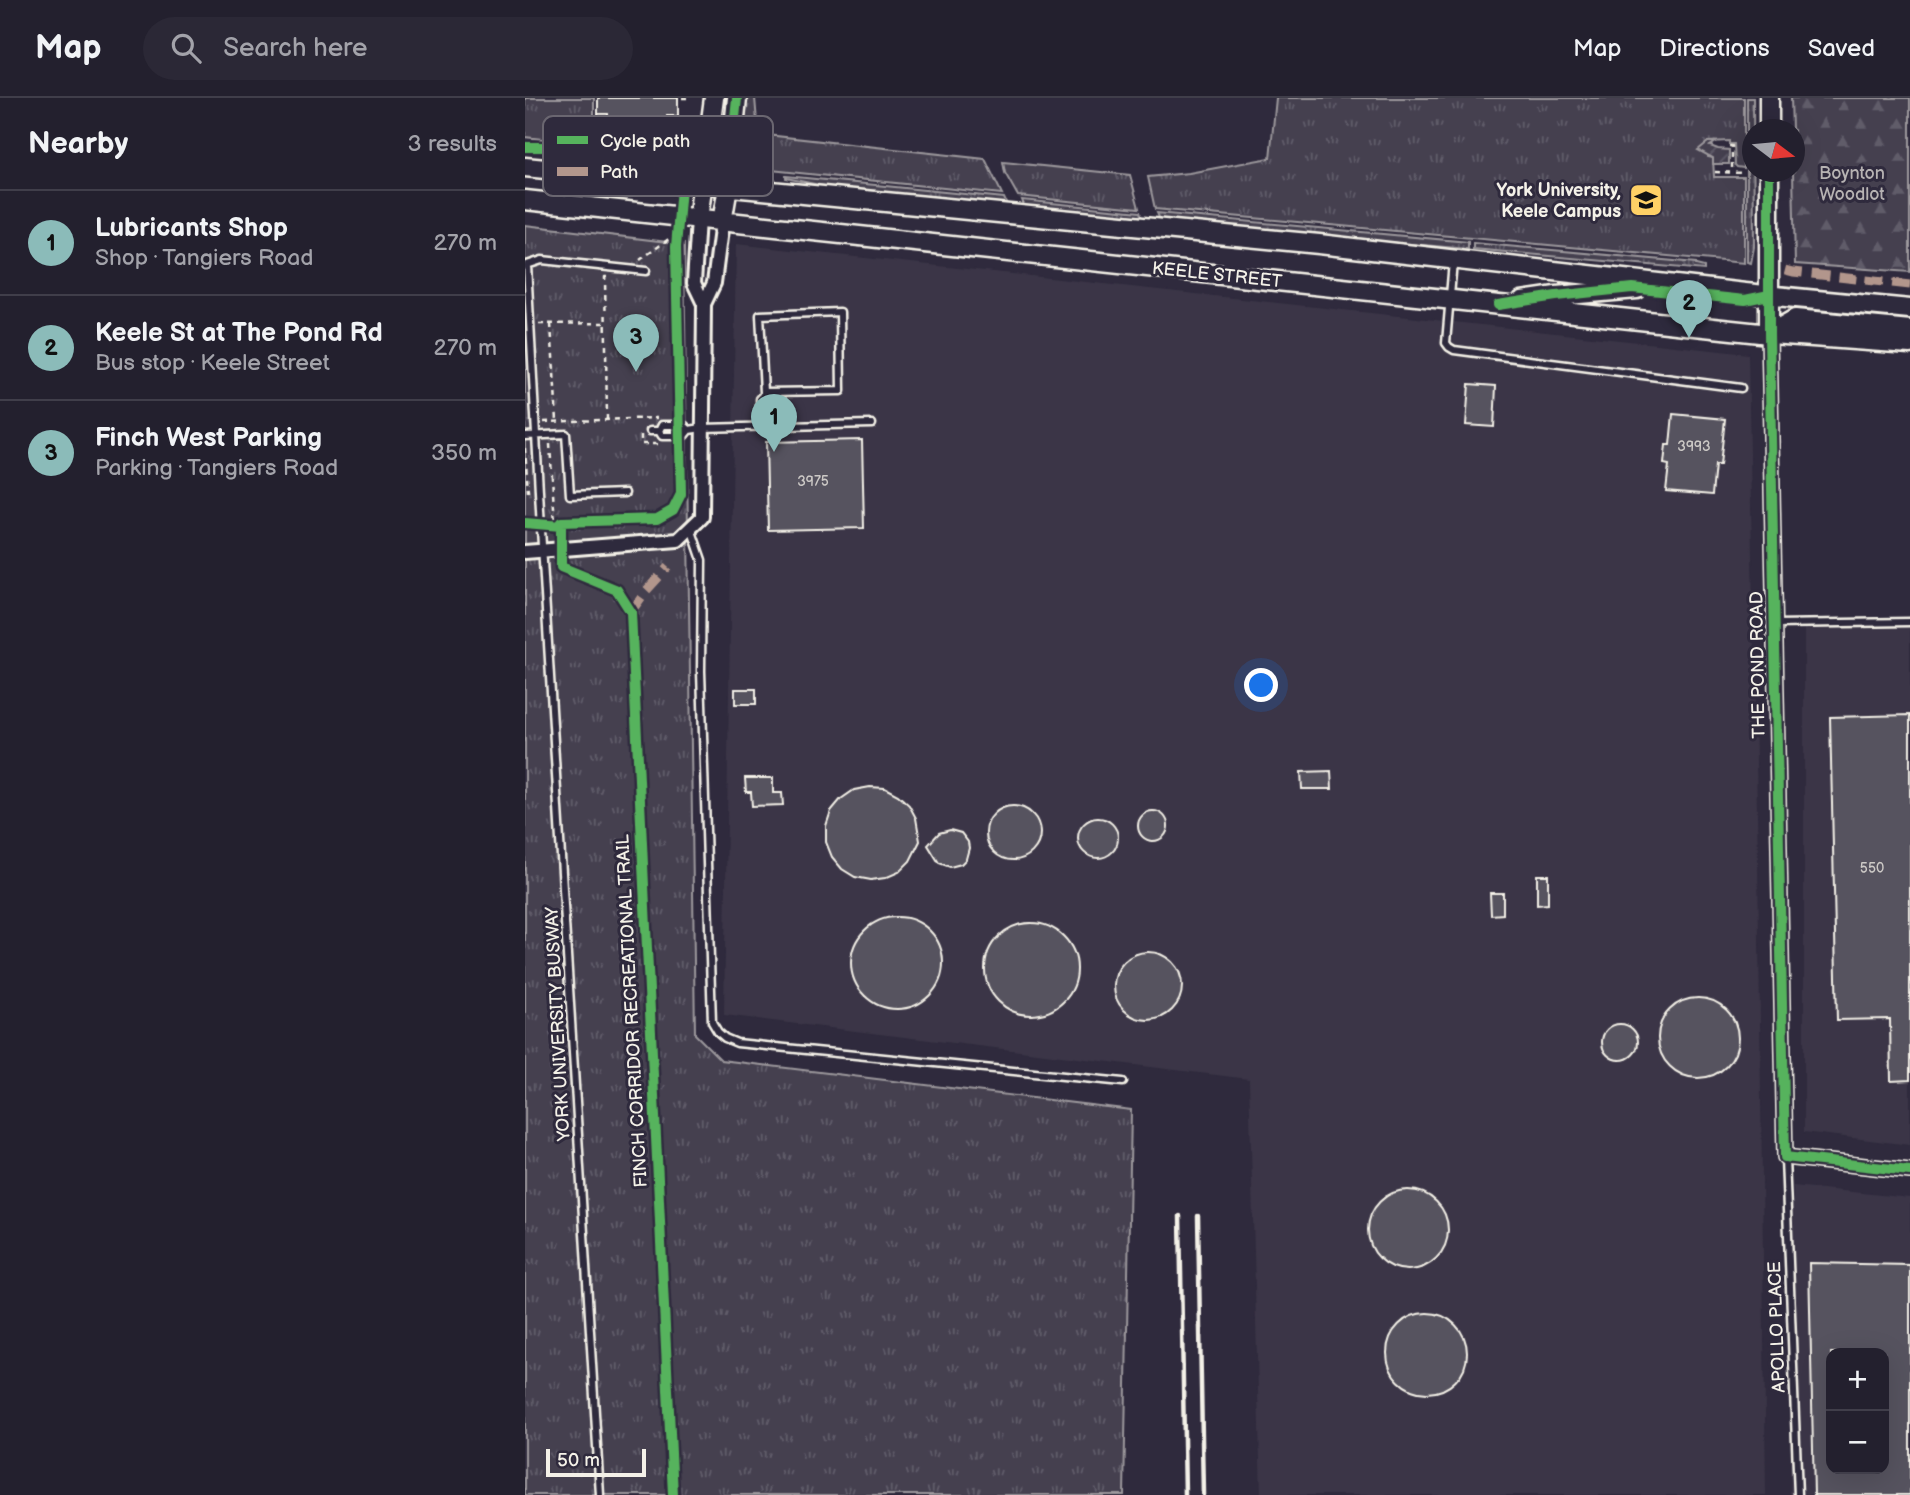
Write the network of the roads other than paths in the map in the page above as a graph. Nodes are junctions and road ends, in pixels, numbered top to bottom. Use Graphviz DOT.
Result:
graph roads {
  1 [pos="714,98"];
  2 [pos="737,98"];
  3 [pos="1769,98"];
  4 [pos="712,116"];
  5 [pos="735,116"];
  6 [pos="1769,119"];
  7 [pos="525,167"];
  8 [pos="543,169"];
  9 [pos="1769,182"];
  10 [pos="773,191"];
  11 [pos="701,196"];
  12 [pos="726,196"];
  13 [pos="525,201"];
  14 [pos="698,219"];
  15 [pos="722,222"];
  16 [pos="1453,259"];
  17 [pos="643,271"];
  18 [pos="1769,295"];
  19 [pos="1449,300"];
  20 [pos="704,304"];
  21 [pos="1498,305"];
  22 [pos="1910,309"];
  23 [pos="1910,330"];
  24 [pos="1769,334"];
  25 [pos="1910,344"];
  26 [pos="1741,388"];
  27 [pos="764,394"];
  28 [pos="872,424"];
  29 [pos="764,427"];
  30 [pos="695,429"];
  31 [pos="650,431"];
  32 [pos="659,431"];
  33 [pos="536,435"];
  34 [pos="525,436"];
  35 [pos="625,494"];
  36 [pos="691,527"];
  37 [pos="525,552"];
  38 [pos="544,552"];
  39 [pos="1910,622"];
  40 [pos="1775,624"];
  41 [pos="1123,1082"];
  42 [pos="1785,1157"];
  43 [pos="1910,1171"];
  44 [pos="600,1495"];
  45 [pos="1798,1495"];
  1 -- 4 [label="main road"];
  2 -- 5 [label="main road"];
  3 -- 6 [label="main road"];
  7 -- 8 [label="main road"];
  9 -- 18 [label="main road, THE POND ROAD"];
  10 -- 16 [label="main road"];
  11 -- 14 [label="main road"];
  12 -- 15 [label="main road"];
  13 -- 14 [label="main road, KEELE STREET"];
  14 -- 15 [label="main road, KEELE STREET"];
  14 -- 20 [label="street"];
  15 -- 19 [label="main road, KEELE STREET"];
  15 -- 20 [label="street"];
  16 -- 18 [label="main road"];
  16 -- 19 [label="lane"];
  17 -- 33 [label="lane, YORK UNIVERSITY BUSWAY"];
  18 -- 21 [label="main road"];
  18 -- 22 [label="main road"];
  18 -- 24 [label="main road, THE POND ROAD"];
  19 -- 21 [label="main road, KEELE STREET"];
  19 -- 26 [label="lane"];
  20 -- 30 [label="street"];
  21 -- 24 [label="main road, KEELE STREET"];
  23 -- 24 [label="main road"];
  24 -- 25 [label="main road, KEELE STREET"];
  24 -- 40 [label="street, THE POND ROAD"];
  27 -- 27 [label="lane"];
  27 -- 29 [label="lane"];
  28 -- 29 [label="lane"];
  29 -- 30 [label="lane"];
  30 -- 32 [label="lane"];
  30 -- 32 [label="lane"];
  30 -- 36 [label="street"];
  31 -- 32 [label="lane"];
  33 -- 34 [label="lane"];
  33 -- 35 [label="lane"];
  33 -- 38 [label="lane, YORK UNIVERSITY BUSWAY"];
  36 -- 38 [label="street"];
  36 -- 41 [label="lane"];
  37 -- 38 [label="street"];
  38 -- 44 [label="lane, YORK UNIVERSITY BUSWAY"];
  39 -- 40 [label="lane"];
  40 -- 42 [label="street, THE POND ROAD"];
  42 -- 43 [label="street"];
  42 -- 45 [label="lane, APOLLO PLACE"];
}
